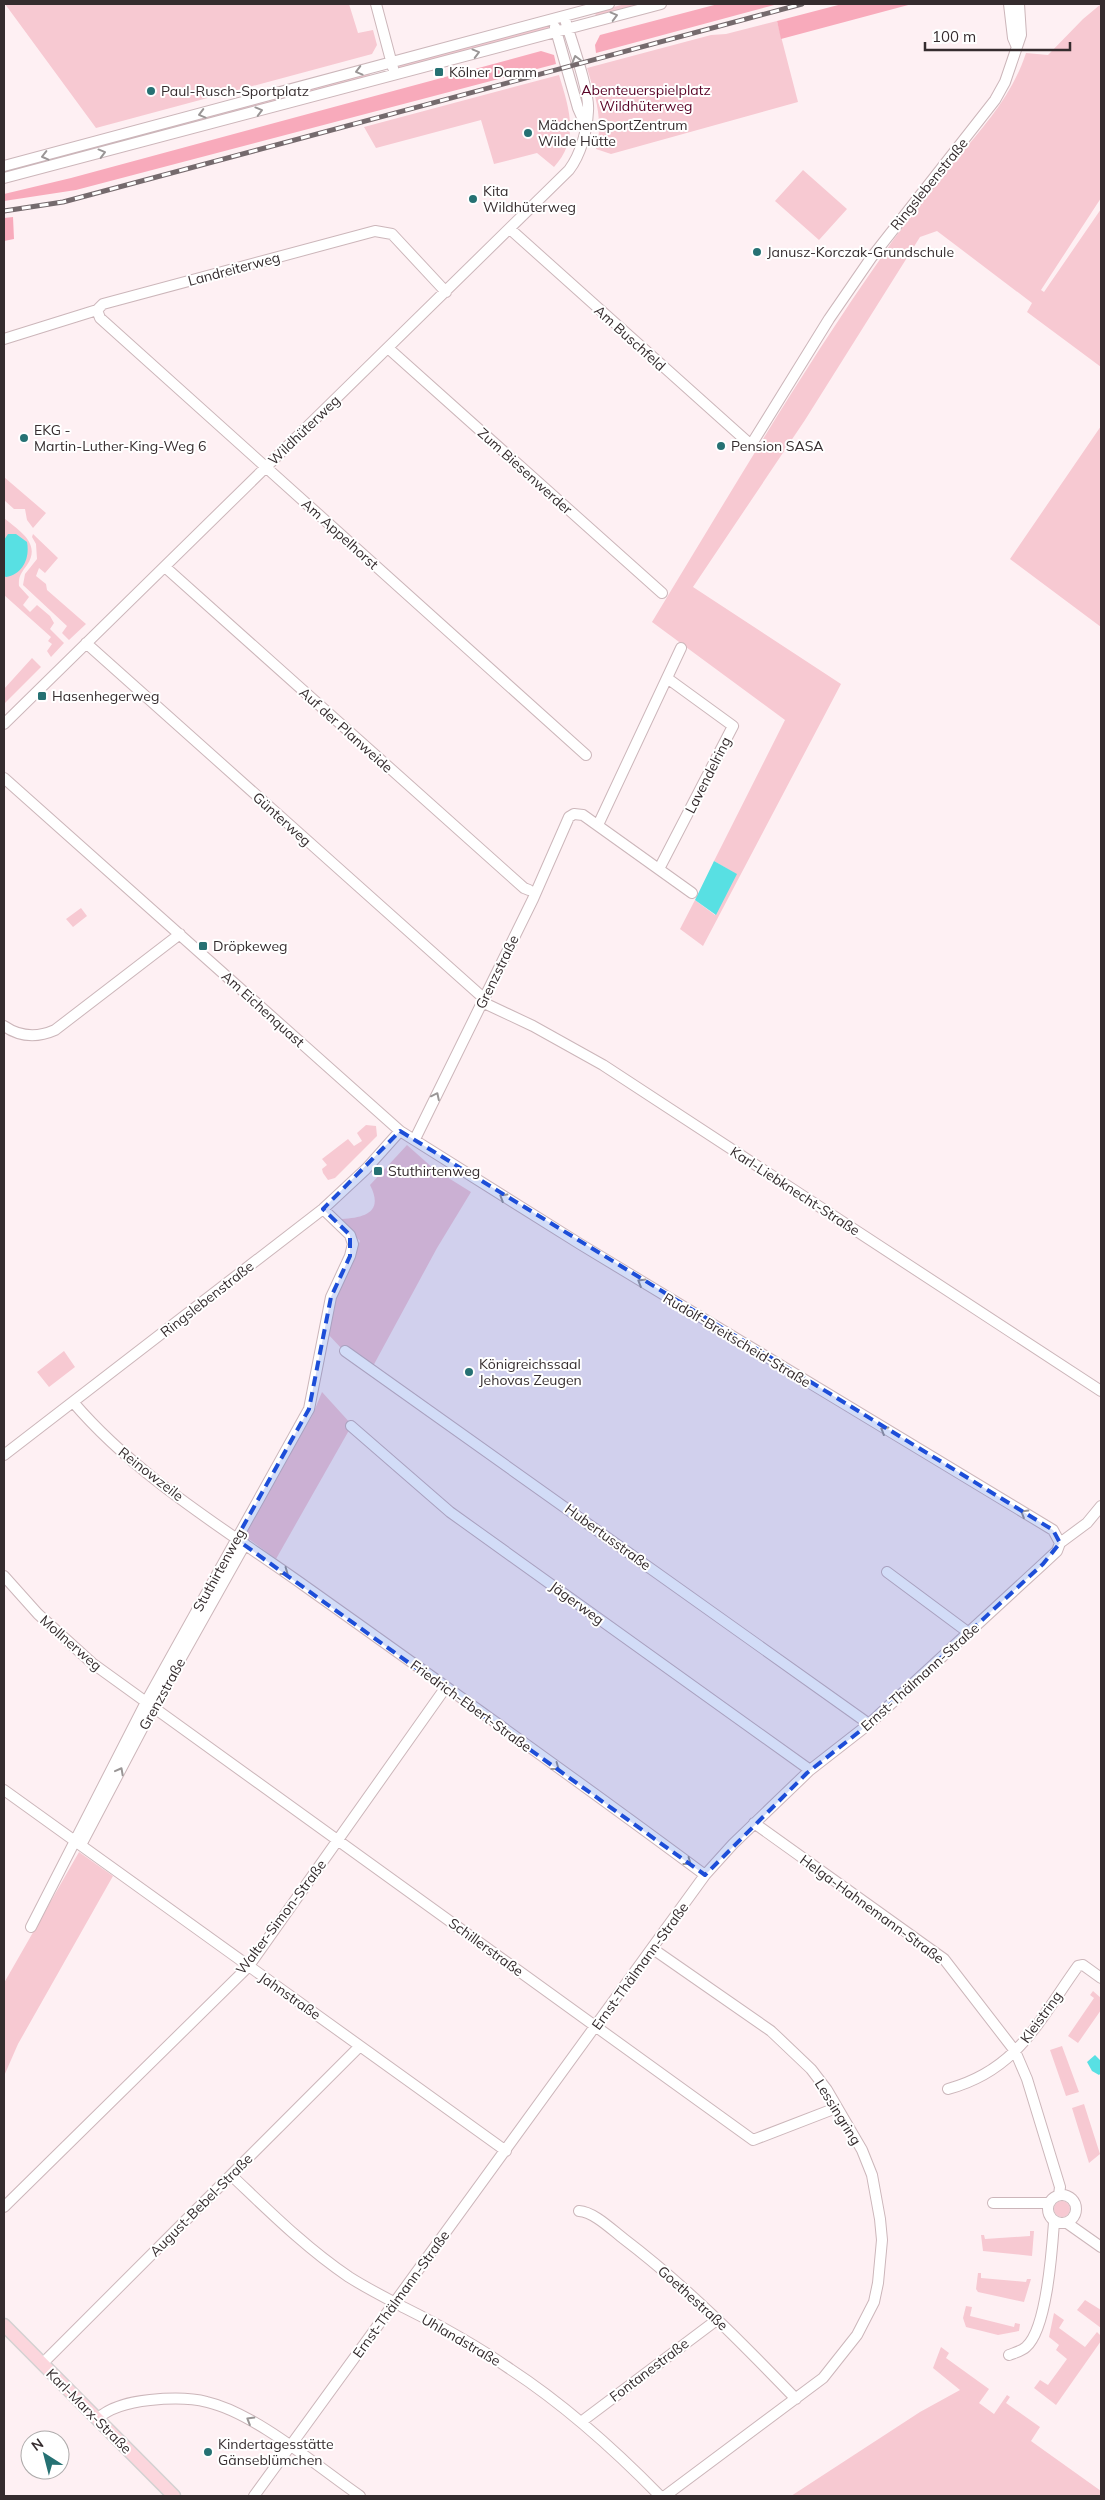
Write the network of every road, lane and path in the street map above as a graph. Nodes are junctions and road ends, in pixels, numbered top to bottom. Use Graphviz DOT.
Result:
graph roads {
  1 [pos="376,4"];
  2 [pos="609,4"];
  3 [pos="661,4"];
  4 [pos="1008,4"];
  5 [pos="1020,4"];
  6 [pos="564,16"];
  7 [pos="553,19"];
  8 [pos="568,29"];
  9 [pos="557,32"];
  10 [pos="1016,45"];
  11 [pos="391,62"];
  12 [pos="395,75"];
  13 [pos="585,124"];
  14 [pos="4,166"];
  15 [pos="4,178"];
  16 [pos="510,230"];
  17 [pos="446,292"];
  18 [pos="97,310"];
  19 [pos="4,339"];
  20 [pos="388,348"];
  21 [pos="751,445"];
  22 [pos="266,467"];
  23 [pos="165,567"];
  24 [pos="662,593"];
  25 [pos="86,643"];
  26 [pos="681,648"];
  27 [pos="667,678"];
  28 [pos="4,724"];
  29 [pos="586,755"];
  30 [pos="4,778"];
  31 [pos="598,825"];
  32 [pos="659,869"];
  33 [pos="529,890"];
  34 [pos="692,893"];
  35 [pos="180,934"];
  36 [pos="481,998"];
  37 [pos="4,1026"];
  38 [pos="400,1131"];
  39 [pos="413,1138"];
  40 [pos="323,1209"];
  41 [pos="346,1351"];
  42 [pos="1101,1391"];
  43 [pos="73,1402"];
  44 [pos="351,1426"];
  45 [pos="4,1455"];
  46 [pos="1101,1506"];
  47 [pos="240,1541"];
  48 [pos="1060,1543"];
  49 [pos="887,1572"];
  50 [pos="4,1576"];
  51 [pos="969,1633"];
  52 [pos="446,1687"];
  53 [pos="150,1705"];
  54 [pos="869,1724"];
  55 [pos="810,1770"];
  56 [pos="4,1790"];
  57 [pos="754,1823"];
  58 [pos="338,1841"];
  59 [pos="78,1843"];
  60 [pos="705,1875"];
  61 [pos="31,1927"];
  62 [pos="652,1949"];
  63 [pos="248,1966"];
  64 [pos="1101,1978"];
  65 [pos="597,2026"];
  66 [pos="360,2046"];
  67 [pos="1015,2050"];
  68 [pos="948,2089"];
  69 [pos="836,2108"];
  70 [pos="506,2150"];
  71 [pos="232,2176"];
  72 [pos="1059,2195"];
  73 [pos="1049,2203"];
  74 [pos="993,2204"];
  75 [pos="4,2208"];
  76 [pos="579,2211"];
  77 [pos="1054,2222"];
  78 [pos="1066,2223"];
  79 [pos="1101,2247"];
  80 [pos="394,2303"];
  81 [pos="718,2319"];
  82 [pos="4,2325"];
  83 [pos="1008,2355"];
  84 [pos="42,2364"];
  85 [pos="796,2399"];
  86 [pos="97,2419"];
  87 [pos="581,2422"];
  88 [pos="290,2447"];
  89 [pos="174,2496"];
  90 [pos="254,2496"];
  91 [pos="360,2496"];
  92 [pos="660,2496"];
  93 [pos="665,2496"];
  1 -- 11 [label="street"];
  2 -- 6 [label="street"];
  8 -- 3 [label="street, one-way"];
  4 -- 10 [label="street, Ringslebenstraße"];
  5 -- 10 [label="street, Ringslebenstraße"];
  6 -- 7 [label="street"];
  6 -- 8 [label="street, Wildhüterweg"];
  7 -- 9 [label="street"];
  7 -- 11 [label="street"];
  8 -- 9 [label="street"];
  13 -- 8 [label="street, Wildhüterweg, one-way"];
  12 -- 9 [label="street, one-way"];
  9 -- 13 [label="street"];
  10 -- 21 [label="street, Ringslebenstraße"];
  11 -- 12 [label="street"];
  11 -- 14 [label="street, one-way"];
  15 -- 12 [label="street, one-way"];
  13 -- 16 [label="street, Wildhüterweg"];
  16 -- 17 [label="street, Wildhüterweg"];
  16 -- 21 [label="street, Am Buschfeld"];
  17 -- 18 [label="street, Landreiterweg"];
  17 -- 20 [label="street, Wildhüterweg"];
  18 -- 19 [label="street, Landreiterweg"];
  18 -- 22 [label="street, Am Appelhorst"];
  20 -- 22 [label="street, Wildhüterweg"];
  20 -- 24 [label="street, Zum Biesenwerder"];
  22 -- 23 [label="street, Wildhüterweg"];
  22 -- 29 [label="street, Am Appelhorst"];
  23 -- 25 [label="street, Wildhüterweg"];
  23 -- 33 [label="street, Auf der Planweide"];
  25 -- 28 [label="street, Wildhüterweg"];
  25 -- 36 [label="street, Günterweg"];
  26 -- 27 [label="street"];
  27 -- 31 [label="street"];
  27 -- 32 [label="street, Lavendelring"];
  30 -- 35 [label="street, Am Eichenquast"];
  31 -- 32 [label="street"];
  31 -- 36 [label="street, Grenzstraße"];
  32 -- 34 [label="street"];
  35 -- 37 [label="street"];
  35 -- 38 [label="street, Am Eichenquast"];
  39 -- 36 [label="street, Grenzstraße, one-way"];
  36 -- 42 [label="street, Karl-Liebknecht-Straße"];
  38 -- 39 [label="street, Am Eichenquast"];
  38 -- 40 [label="street, Ringslebenstraße"];
  48 -- 39 [label="street, Rudolf-Breitscheid-Straße, one-way"];
  40 -- 43 [label="street, Ringslebenstraße"];
  40 -- 47 [label="street, Stuthirtenweg"];
  41 -- 54 [label="street, Hubertusstraße"];
  43 -- 45 [label="street, Ringslebenstraße"];
  43 -- 47 [label="street, Reinowzeile"];
  44 -- 55 [label="street, Jägerweg"];
  46 -- 48 [label="street, Ernst-Thälmann-Straße"];
  47 -- 52 [label="street, Friedrich-Ebert-Straße, one-way"];
  47 -- 53 [label="street, Stuthirtenweg"];
  48 -- 51 [label="street, Ernst-Thälmann-Straße"];
  49 -- 51 [label="street"];
  50 -- 53 [label="street, Mollnerweg"];
  51 -- 54 [label="street, Ernst-Thälmann-Straße"];
  52 -- 58 [label="street, Walter-Simon-Straße"];
  52 -- 60 [label="street, Friedrich-Ebert-Straße, one-way"];
  53 -- 58 [label="street, Schillerstraße"];
  53 -- 59 [label="street, Stuthirtenweg"];
  54 -- 55 [label="street, Ernst-Thälmann-Straße"];
  55 -- 57 [label="street, Ernst-Thälmann-Straße"];
  56 -- 59 [label="street, Jahnstraße"];
  57 -- 60 [label="street, Ernst-Thälmann-Straße"];
  57 -- 67 [label="street, Helga-Hahnemann-Straße"];
  58 -- 63 [label="street, Walter-Simon-Straße"];
  58 -- 65 [label="street, Schillerstraße"];
  59 -- 61 [label="street, Stuthirtenweg"];
  59 -- 63 [label="street, Jahnstraße"];
  60 -- 62 [label="street, Ernst-Thälmann-Straße"];
  62 -- 65 [label="street, Ernst-Thälmann-Straße"];
  62 -- 69 [label="street, Lessingring"];
  63 -- 66 [label="street, Jahnstraße"];
  63 -- 75 [label="street, Walter-Simon-Straße"];
  64 -- 67 [label="street, Kleistring"];
  65 -- 69 [label="street, Schillerstraße"];
  65 -- 70 [label="street, Ernst-Thälmann-Straße"];
  66 -- 70 [label="street, Jahnstraße"];
  66 -- 71 [label="street, August-Bebel-Straße"];
  67 -- 68 [label="street, Kleistring"];
  67 -- 72 [label="street, Helga-Hahnemann-Straße"];
  69 -- 85 [label="street, Lessingring"];
  70 -- 80 [label="street, Ernst-Thälmann-Straße"];
  71 -- 80 [label="street, Uhlandstraße"];
  71 -- 84 [label="street, August-Bebel-Straße"];
  72 -- 73 [label="street"];
  72 -- 78 [label="street"];
  73 -- 74 [label="street"];
  73 -- 77 [label="street"];
  76 -- 81 [label="street, Goethestraße"];
  77 -- 78 [label="street"];
  77 -- 83 [label="street"];
  78 -- 79 [label="street"];
  80 -- 87 [label="street, Uhlandstraße"];
  80 -- 88 [label="street, Ernst-Thälmann-Straße"];
  81 -- 85 [label="street, Goethestraße"];
  81 -- 87 [label="street, Fontanestraße"];
  82 -- 84 [label="main road, Karl-Marx-Straße"];
  84 -- 86 [label="main road, Karl-Marx-Straße"];
  85 -- 93 [label="street, Lessingring"];
  88 -- 86 [label="street, one-way"];
  86 -- 89 [label="main road, Karl-Marx-Straße"];
  87 -- 92 [label="street, Uhlandstraße"];
  88 -- 90 [label="street, Ernst-Thälmann-Straße"];
  88 -- 91 [label="street"];
}
